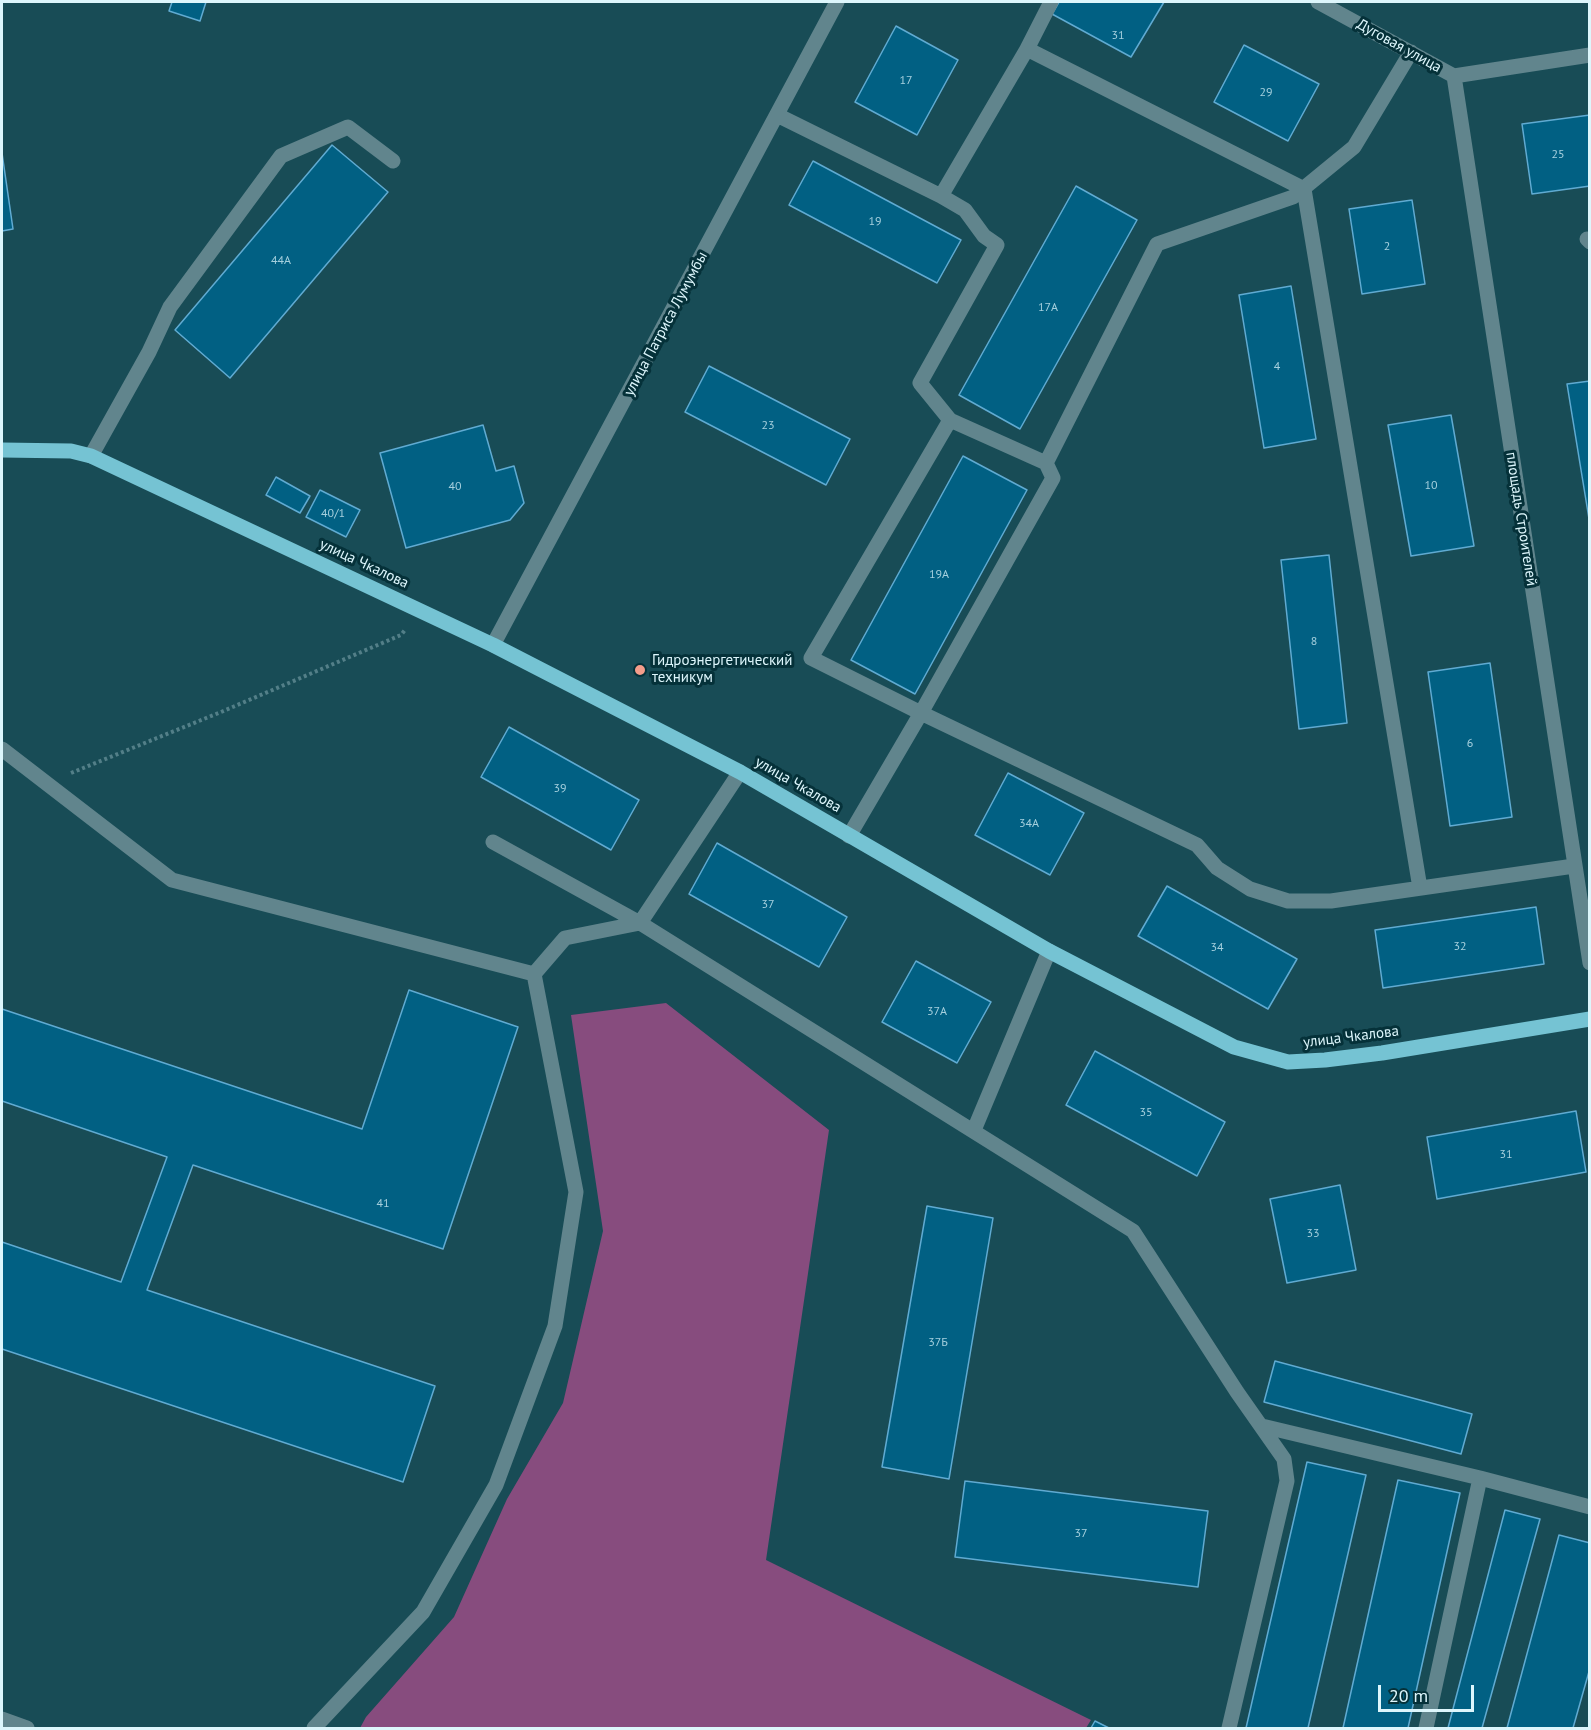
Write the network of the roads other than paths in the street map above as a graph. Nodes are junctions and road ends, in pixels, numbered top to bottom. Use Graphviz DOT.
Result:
graph roads {
  1 [pos="837,2"];
  2 [pos="1051,2"];
  3 [pos="1318,2"];
  4 [pos="1027,49"];
  5 [pos="1411,52"];
  6 [pos="1590,55"];
  7 [pos="1454,76"];
  8 [pos="777,115"];
  9 [pos="393,160"];
  10 [pos="1304,189"];
  11 [pos="941,196"];
  12 [pos="950,420"];
  13 [pos="2,450"];
  14 [pos="91,456"];
  15 [pos="1046,463"];
  16 [pos="494,645"];
  17 [pos="921,713"];
  18 [pos="2,749"];
  19 [pos="740,772"];
  20 [pos="849,836"];
  21 [pos="493,842"];
  22 [pos="1574,866"];
  23 [pos="1420,888"];
  24 [pos="640,923"];
  25 [pos="1049,951"];
  26 [pos="1590,963"];
  27 [pos="534,974"];
  28 [pos="1590,1019"];
  29 [pos="974,1130"];
  30 [pos="1262,1426"];
  31 [pos="1480,1478"];
  32 [pos="1590,1507"];
  33 [pos="2,1719"];
  34 [pos="27,1728"];
  35 [pos="314,1728"];
  36 [pos="1229,1728"];
  37 [pos="1426,1728"];
  1 -- 8 [label="street, улица Патриса Лумумбы"];
  2 -- 4 [label="street"];
  3 -- 5 [label="street, Дуговая улица"];
  4 -- 10 [label="street"];
  4 -- 11 [label="street"];
  5 -- 7 [label="street, Дуговая улица"];
  5 -- 10 [label="street"];
  6 -- 7 [label="street, Дуговая улица"];
  7 -- 22 [label="street, площадь Строителей"];
  8 -- 11 [label="street"];
  8 -- 16 [label="street, улица Патриса Лумумбы"];
  9 -- 14 [label="street"];
  10 -- 15 [label="street"];
  10 -- 23 [label="street"];
  11 -- 12 [label="street"];
  12 -- 15 [label="street"];
  12 -- 17 [label="street"];
  13 -- 14 [label="main road, улица Чкалова"];
  14 -- 16 [label="main road, улица Чкалова"];
  15 -- 17 [label="street"];
  16 -- 19 [label="main road, улица Чкалова"];
  17 -- 20 [label="street"];
  17 -- 23 [label="street"];
  18 -- 27 [label="street"];
  19 -- 20 [label="main road, улица Чкалова"];
  19 -- 24 [label="street"];
  20 -- 25 [label="main road, улица Чкалова"];
  21 -- 24 [label="street"];
  22 -- 23 [label="street"];
  22 -- 26 [label="street, площадь Строителей"];
  24 -- 27 [label="street"];
  24 -- 29 [label="street"];
  25 -- 28 [label="main road, улица Чкалова"];
  25 -- 29 [label="street"];
  27 -- 35 [label="street"];
  29 -- 30 [label="street"];
  30 -- 31 [label="street"];
  30 -- 36 [label="street"];
  31 -- 32 [label="street"];
  31 -- 37 [label="street"];
  33 -- 34 [label="street"];
}
